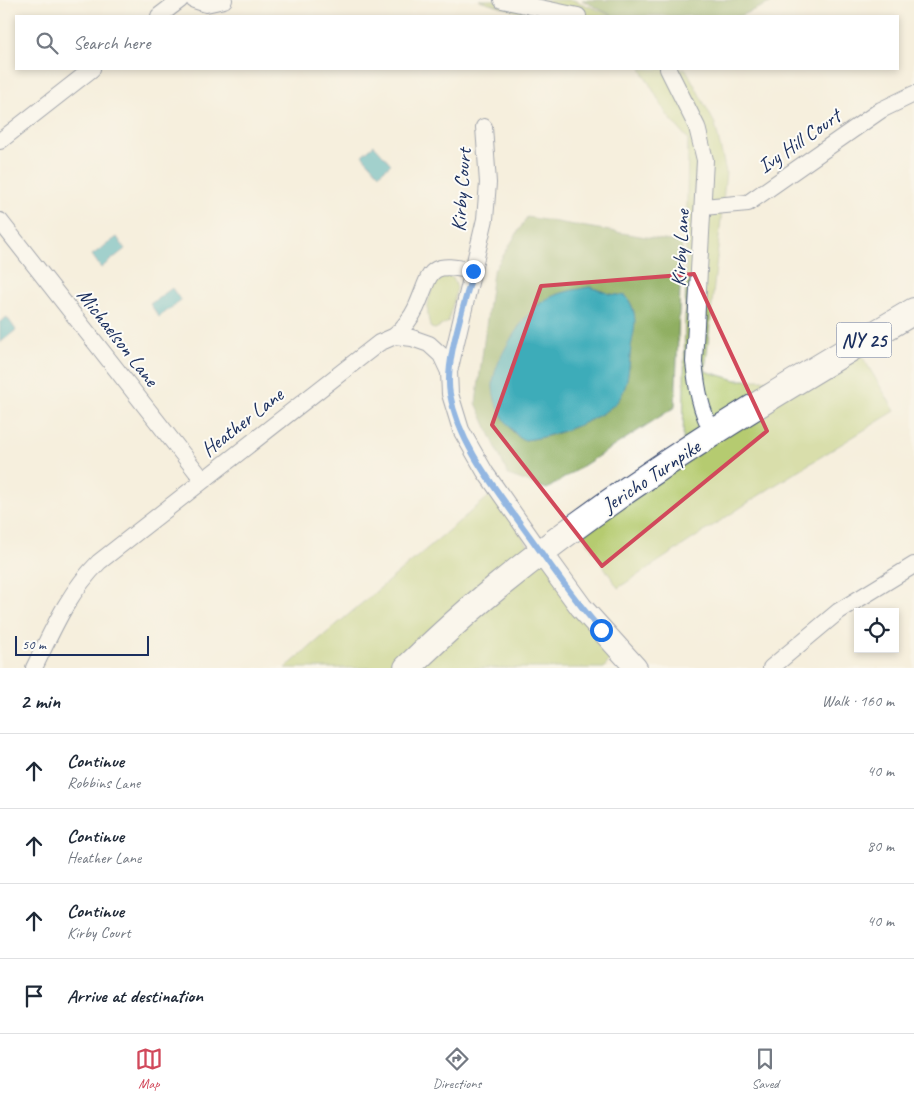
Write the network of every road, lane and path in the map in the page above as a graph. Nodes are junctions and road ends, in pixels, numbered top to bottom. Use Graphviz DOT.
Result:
graph roads {
  1 [pos="180,0"];
  2 [pos="194,0"];
  3 [pos="224,0"];
  4 [pos="502,0"];
  5 [pos="160,15"];
  6 [pos="573,15"];
  7 [pos="91,70"];
  8 [pos="669,70"];
  9 [pos="914,94"];
  10 [pos="484,127"];
  11 [pos="0,141"];
  12 [pos="704,207"];
  13 [pos="0,221"];
  14 [pos="473,271"];
  15 [pos="914,311"];
  16 [pos="395,336"];
  17 [pos="449,372"];
  18 [pos="713,433"];
  19 [pos="203,480"];
  20 [pos="541,552"];
  21 [pos="914,565"];
  22 [pos="34,668"];
  23 [pos="407,668"];
  24 [pos="636,668"];
  25 [pos="771,668"];
  1 -- 5 [label="street"];
  2 -- 3 [label="street"];
  4 -- 6 [label="street"];
  7 -- 11 [label="street"];
  8 -- 12 [label="street, Kirby Lane"];
  9 -- 12 [label="street, Ivy Hill Court"];
  10 -- 14 [label="street, Kirby Court"];
  12 -- 18 [label="street, Kirby Lane"];
  13 -- 19 [label="street, Michaelson Lane"];
  14 -- 16 [label="street, Heather Lane"];
  14 -- 17 [label="street, Kirby Court"];
  15 -- 18 [label="main road, Jericho Turnpike / NY 25"];
  16 -- 17 [label="street"];
  16 -- 19 [label="street, Heather Lane"];
  17 -- 20 [label="street"];
  18 -- 20 [label="main road, Jericho Turnpike / NY 25"];
  19 -- 22 [label="street, Heather Lane"];
  20 -- 23 [label="main road, Jericho Turnpike / NY 25"];
  20 -- 24 [label="street"];
  21 -- 25 [label="street"];
}
